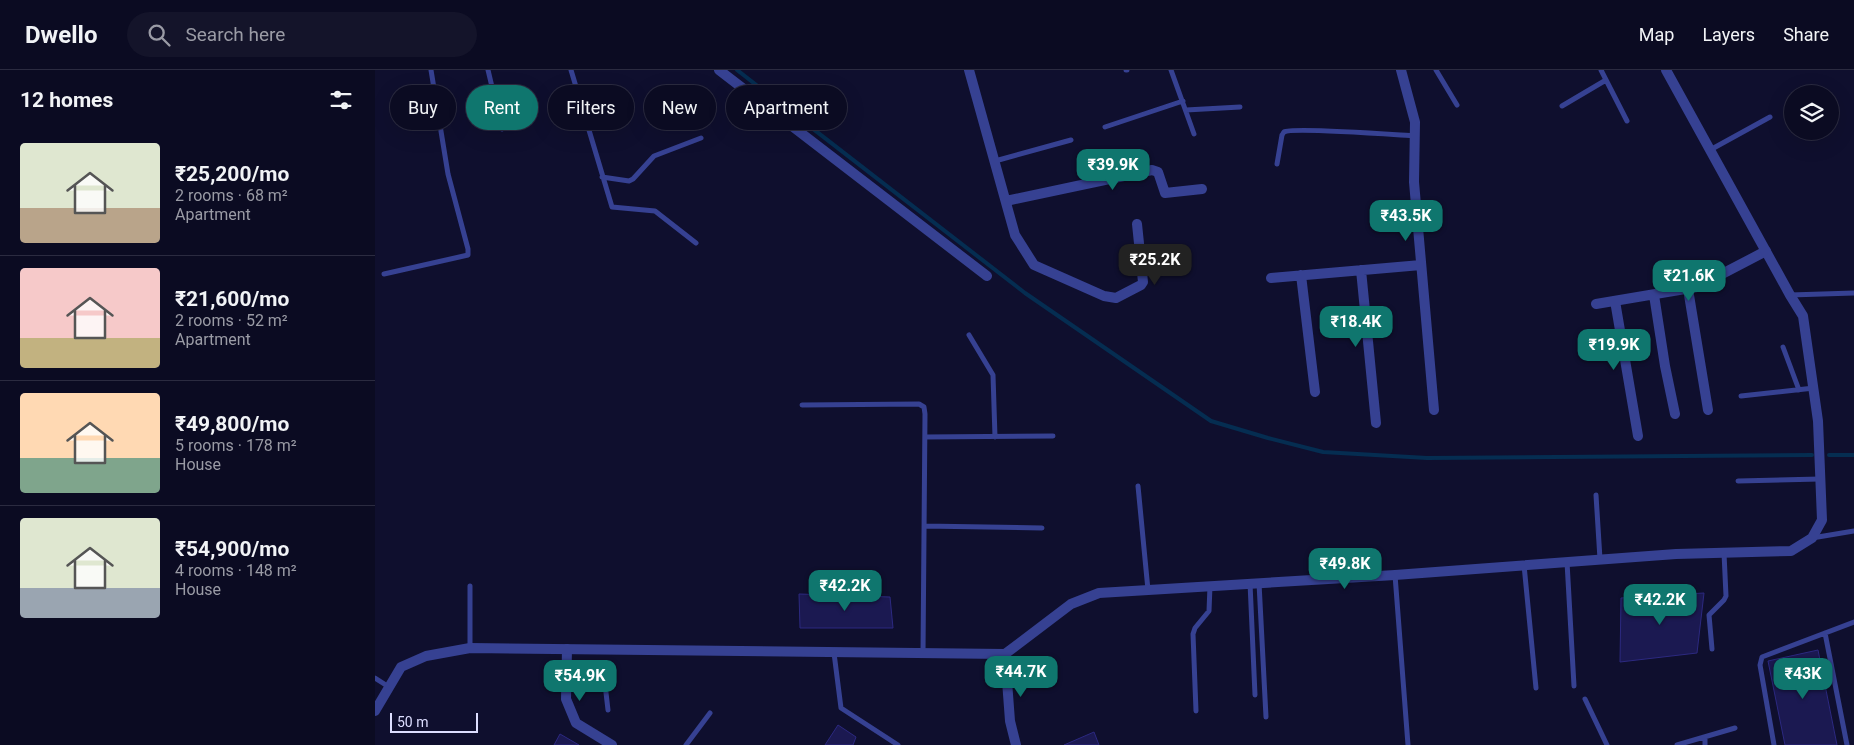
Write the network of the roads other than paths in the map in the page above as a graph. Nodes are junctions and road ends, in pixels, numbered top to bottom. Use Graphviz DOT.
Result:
graph roads {
  1 [pos="431,70"];
  2 [pos="488,70"];
  3 [pos="571,70"];
  4 [pos="719,70"];
  5 [pos="969,70"];
  6 [pos="1171,70"];
  7 [pos="1401,70"];
  8 [pos="1436,70"];
  9 [pos="1601,70"];
  10 [pos="1666,70"];
  11 [pos="1606,80"];
  12 [pos="492,85"];
  13 [pos="1183,101"];
  14 [pos="1457,105"];
  15 [pos="1561,106"];
  16 [pos="1240,107"];
  17 [pos="1186,110"];
  18 [pos="1770,116"];
  19 [pos="1627,121"];
  20 [pos="1105,127"];
  21 [pos="1194,134"];
  22 [pos="1415,136"];
  23 [pos="701,138"];
  24 [pos="1071,140"];
  25 [pos="1710,150"];
  26 [pos="994,162"];
  27 [pos="1277,164"];
  28 [pos="602,177"];
  29 [pos="1202,189"];
  30 [pos="1005,201"];
  31 [pos="1137,224"];
  32 [pos="696,243"];
  33 [pos="1766,251"];
  34 [pos="1421,265"];
  35 [pos="1361,270"];
  36 [pos="384,274"];
  37 [pos="1301,275"];
  38 [pos="987,276"];
  39 [pos="1271,278"];
  40 [pos="1688,289"];
  41 [pos="1854,293"];
  42 [pos="1655,295"];
  43 [pos="1790,295"];
  44 [pos="1615,301"];
  45 [pos="1596,304"];
  46 [pos="969,335"];
  47 [pos="1783,347"];
  48 [pos="1813,388"];
  49 [pos="1799,390"];
  50 [pos="1315,392"];
  51 [pos="1741,396"];
  52 [pos="802,405"];
  53 [pos="1434,410"];
  54 [pos="1708,410"];
  55 [pos="1675,414"];
  56 [pos="1376,423"];
  57 [pos="1053,436"];
  58 [pos="1638,436"];
  59 [pos="925,437"];
  60 [pos="995,437"];
  61 [pos="1821,479"];
  62 [pos="1738,481"];
  63 [pos="1139,486"];
  64 [pos="1596,494"];
  65 [pos="924,526"];
  66 [pos="1042,528"];
  67 [pos="1854,531"];
  68 [pos="1811,538"];
  69 [pos="1724,553"];
  70 [pos="1600,560"];
  71 [pos="1567,562"];
  72 [pos="1524,564"];
  73 [pos="1395,575"];
  74 [pos="1255,583"];
  75 [pos="470,586"];
  76 [pos="1210,586"];
  77 [pos="1148,590"];
  78 [pos="1854,622"];
  79 [pos="1825,633"];
  80 [pos="470,648"];
  81 [pos="567,649"];
  82 [pos="1712,649"];
  83 [pos="834,653"];
  84 [pos="923,654"];
  85 [pos="1005,654"];
  86 [pos="375,678"];
  87 [pos="566,682"];
  88 [pos="1574,686"];
  89 [pos="389,687"];
  90 [pos="1536,688"];
  91 [pos="1255,695"];
  92 [pos="1585,699"];
  93 [pos="608,710"];
  94 [pos="375,711"];
  95 [pos="1196,711"];
  96 [pos="710,713"];
  97 [pos="1266,717"];
  98 [pos="1735,728"];
  99 [pos="1705,736"];
  100 [pos="612,745"];
  101 [pos="685,745"];
  102 [pos="898,745"];
  103 [pos="1016,745"];
  104 [pos="1407,745"];
  105 [pos="1607,745"];
  106 [pos="1677,745"];
  107 [pos="1705,745"];
  108 [pos="1774,745"];
  109 [pos="1847,745"];
  1 -- 36 [label="lane"];
  2 -- 12 [label="lane"];
  3 -- 28 [label="lane"];
  4 -- 38 [label="street"];
  5 -- 26 [label="street"];
  6 -- 13 [label="lane"];
  7 -- 22 [label="street"];
  8 -- 14 [label="lane"];
  9 -- 11 [label="lane"];
  10 -- 25 [label="street"];
  11 -- 15 [label="lane"];
  11 -- 19 [label="lane"];
  13 -- 17 [label="lane"];
  13 -- 20 [label="lane"];
  16 -- 17 [label="lane"];
  17 -- 21 [label="lane"];
  18 -- 25 [label="lane"];
  22 -- 27 [label="lane"];
  22 -- 34 [label="street"];
  23 -- 28 [label="lane"];
  24 -- 26 [label="lane"];
  25 -- 33 [label="street"];
  26 -- 30 [label="street"];
  28 -- 32 [label="lane"];
  29 -- 30 [label="street"];
  30 -- 31 [label="street"];
  33 -- 40 [label="street"];
  33 -- 43 [label="street"];
  34 -- 35 [label="street"];
  34 -- 53 [label="street"];
  35 -- 37 [label="street"];
  35 -- 56 [label="street"];
  37 -- 39 [label="street"];
  37 -- 50 [label="street"];
  40 -- 42 [label="street"];
  40 -- 54 [label="street"];
  41 -- 43 [label="lane"];
  42 -- 44 [label="street"];
  42 -- 55 [label="street"];
  43 -- 48 [label="street"];
  44 -- 45 [label="street"];
  44 -- 58 [label="street"];
  46 -- 60 [label="lane"];
  47 -- 49 [label="lane"];
  48 -- 49 [label="lane"];
  48 -- 61 [label="street"];
  49 -- 51 [label="lane"];
  52 -- 59 [label="lane"];
  57 -- 60 [label="lane"];
  59 -- 60 [label="lane"];
  59 -- 65 [label="lane"];
  61 -- 62 [label="lane"];
  61 -- 68 [label="street"];
  63 -- 77 [label="lane"];
  64 -- 70 [label="lane"];
  65 -- 66 [label="lane"];
  65 -- 84 [label="lane"];
  67 -- 68 [label="lane"];
  68 -- 69 [label="street"];
  69 -- 70 [label="street"];
  69 -- 82 [label="lane"];
  70 -- 71 [label="street"];
  71 -- 72 [label="street"];
  71 -- 88 [label="lane"];
  72 -- 73 [label="street"];
  72 -- 90 [label="lane"];
  73 -- 74 [label="street"];
  73 -- 104 [label="lane"];
  74 -- 76 [label="street"];
  74 -- 91 [label="lane"];
  74 -- 97 [label="lane"];
  75 -- 80 [label="lane"];
  76 -- 77 [label="street"];
  76 -- 95 [label="lane"];
  77 -- 85 [label="street"];
  78 -- 79 [label="lane"];
  79 -- 108 [label="lane"];
  79 -- 109 [label="lane"];
  80 -- 81 [label="street"];
  80 -- 89 [label="street"];
  81 -- 83 [label="street"];
  81 -- 87 [label="street"];
  83 -- 84 [label="street"];
  83 -- 102 [label="lane"];
  84 -- 85 [label="street"];
  85 -- 103 [label="street"];
  86 -- 89 [label="lane"];
  87 -- 93 [label="lane"];
  87 -- 100 [label="street"];
  89 -- 94 [label="street"];
  92 -- 105 [label="lane"];
  96 -- 101 [label="lane"];
  98 -- 99 [label="lane"];
  99 -- 106 [label="lane"];
  99 -- 107 [label="lane"];
}
